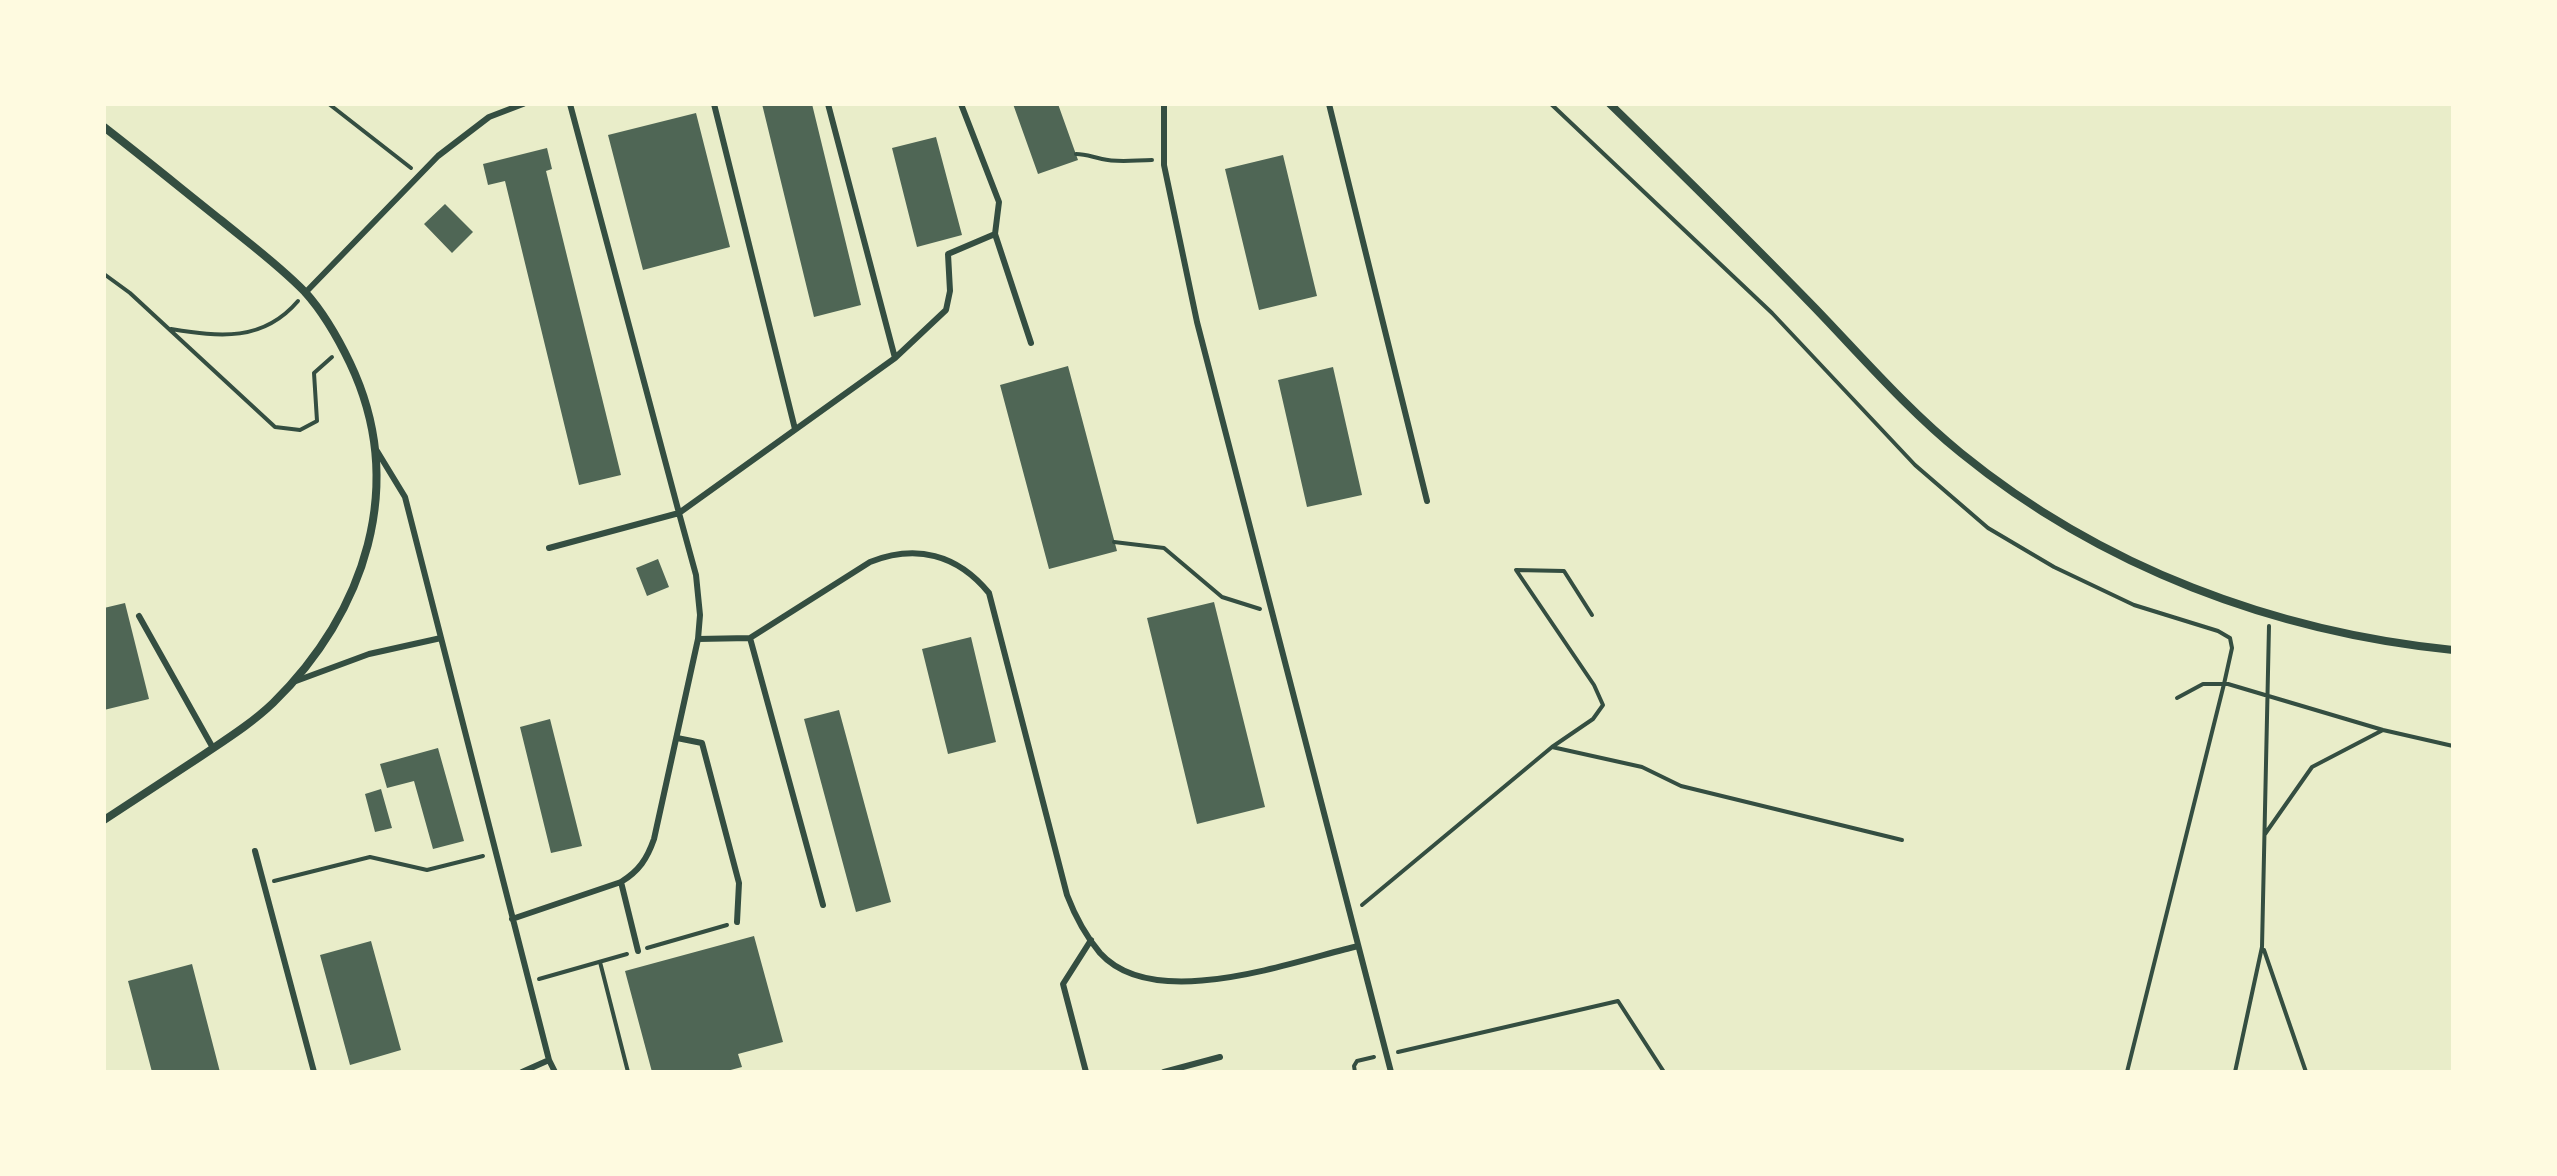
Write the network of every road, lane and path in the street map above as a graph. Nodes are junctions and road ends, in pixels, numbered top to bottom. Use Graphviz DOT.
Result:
graph roads {
  1 [pos="329,104"];
  2 [pos="523,104"];
  3 [pos="570,104"];
  4 [pos="714,104"];
  5 [pos="828,104"];
  6 [pos="961,104"];
  7 [pos="1164,104"];
  8 [pos="1329,104"];
  9 [pos="1551,104"];
  10 [pos="1610,104"];
  11 [pos="104,127"];
  12 [pos="1076,154"];
  13 [pos="1164,160"];
  14 [pos="419,175"];
  15 [pos="995,234"];
  16 [pos="104,274"];
  17 [pos="305,293"];
  18 [pos="169,329"];
  19 [pos="1031,343"];
  20 [pos="342,347"];
  21 [pos="895,358"];
  22 [pos="795,429"];
  23 [pos="376,449"];
  24 [pos="1427,501"];
  25 [pos="679,513"];
  26 [pos="1114,542"];
  27 [pos="549,548"];
  28 [pos="1272,612"];
  29 [pos="1592,615"];
  30 [pos="139,616"];
  31 [pos="2271,616"];
  32 [pos="441,638"];
  33 [pos="750,638"];
  34 [pos="698,639"];
  35 [pos="2453,650"];
  36 [pos="292,682"];
  37 [pos="2224,684"];
  38 [pos="2266,695"];
  39 [pos="2177,698"];
  40 [pos="2383,730"];
  41 [pos="677,738"];
  42 [pos="2453,746"];
  43 [pos="1552,747"];
  44 [pos="213,748"];
  45 [pos="104,820"];
  46 [pos="2264,836"];
  47 [pos="1902,840"];
  48 [pos="255,851"];
  49 [pos="495,853"];
  50 [pos="621,882"];
  51 [pos="264,884"];
  52 [pos="823,905"];
  53 [pos="1351,915"];
  54 [pos="512,919"];
  55 [pos="737,922"];
  56 [pos="1091,940"];
  57 [pos="1358,946"];
  58 [pos="2262,947"];
  59 [pos="638,951"];
  60 [pos="600,962"];
  61 [pos="1387,1055"];
  62 [pos="1220,1057"];
  63 [pos="549,1060"];
  64 [pos="314,1072"];
  65 [pos="522,1072"];
  66 [pos="555,1072"];
  67 [pos="628,1072"];
  68 [pos="1086,1072"];
  69 [pos="1164,1072"];
  70 [pos="1355,1072"];
  71 [pos="1391,1072"];
  72 [pos="1664,1072"];
  73 [pos="2127,1072"];
  74 [pos="2235,1072"];
  75 [pos="2306,1072"];
  1 -- 14 [label="path"];
  2 -- 14 [label="lane"];
  3 -- 25 [label="lane"];
  4 -- 22 [label="lane"];
  5 -- 21 [label="lane"];
  6 -- 15 [label="lane"];
  7 -- 13 [label="lane"];
  8 -- 24 [label="lane"];
  9 -- 37 [label="path"];
  10 -- 31 [label="street"];
  11 -- 17 [label="street"];
  12 -- 13 [label="path"];
  13 -- 28 [label="lane"];
  14 -- 17 [label="lane"];
  15 -- 19 [label="lane"];
  15 -- 21 [label="lane"];
  16 -- 18 [label="path"];
  17 -- 18 [label="path"];
  17 -- 20 [label="street"];
  18 -- 20 [label="path"];
  20 -- 23 [label="street"];
  21 -- 22 [label="lane"];
  22 -- 25 [label="lane"];
  23 -- 32 [label="lane"];
  23 -- 36 [label="street"];
  25 -- 27 [label="lane"];
  25 -- 34 [label="lane"];
  26 -- 28 [label="path"];
  28 -- 53 [label="lane"];
  29 -- 43 [label="path"];
  30 -- 44 [label="lane"];
  31 -- 35 [label="street"];
  31 -- 38 [label="path"];
  32 -- 36 [label="lane"];
  32 -- 49 [label="lane"];
  33 -- 34 [label="lane"];
  33 -- 52 [label="lane"];
  33 -- 56 [label="lane"];
  34 -- 41 [label="lane"];
  36 -- 44 [label="street"];
  37 -- 38 [label="path"];
  37 -- 39 [label="path"];
  37 -- 73 [label="path"];
  38 -- 40 [label="path"];
  38 -- 46 [label="path"];
  40 -- 42 [label="path"];
  40 -- 46 [label="path"];
  41 -- 50 [label="lane"];
  41 -- 55 [label="lane"];
  43 -- 47 [label="path"];
  43 -- 53 [label="path"];
  44 -- 45 [label="street"];
  46 -- 58 [label="path"];
  48 -- 51 [label="lane"];
  49 -- 51 [label="path"];
  49 -- 54 [label="lane"];
  50 -- 54 [label="lane"];
  50 -- 59 [label="lane"];
  51 -- 64 [label="lane"];
  53 -- 57 [label="lane"];
  54 -- 63 [label="lane"];
  56 -- 57 [label="lane"];
  56 -- 68 [label="lane"];
  57 -- 61 [label="lane"];
  58 -- 74 [label="path"];
  58 -- 75 [label="path"];
  60 -- 67 [label="path"];
  61 -- 70 [label="path"];
  61 -- 71 [label="lane"];
  61 -- 72 [label="path"];
  62 -- 69 [label="lane"];
  63 -- 65 [label="lane"];
  63 -- 66 [label="lane"];
}
